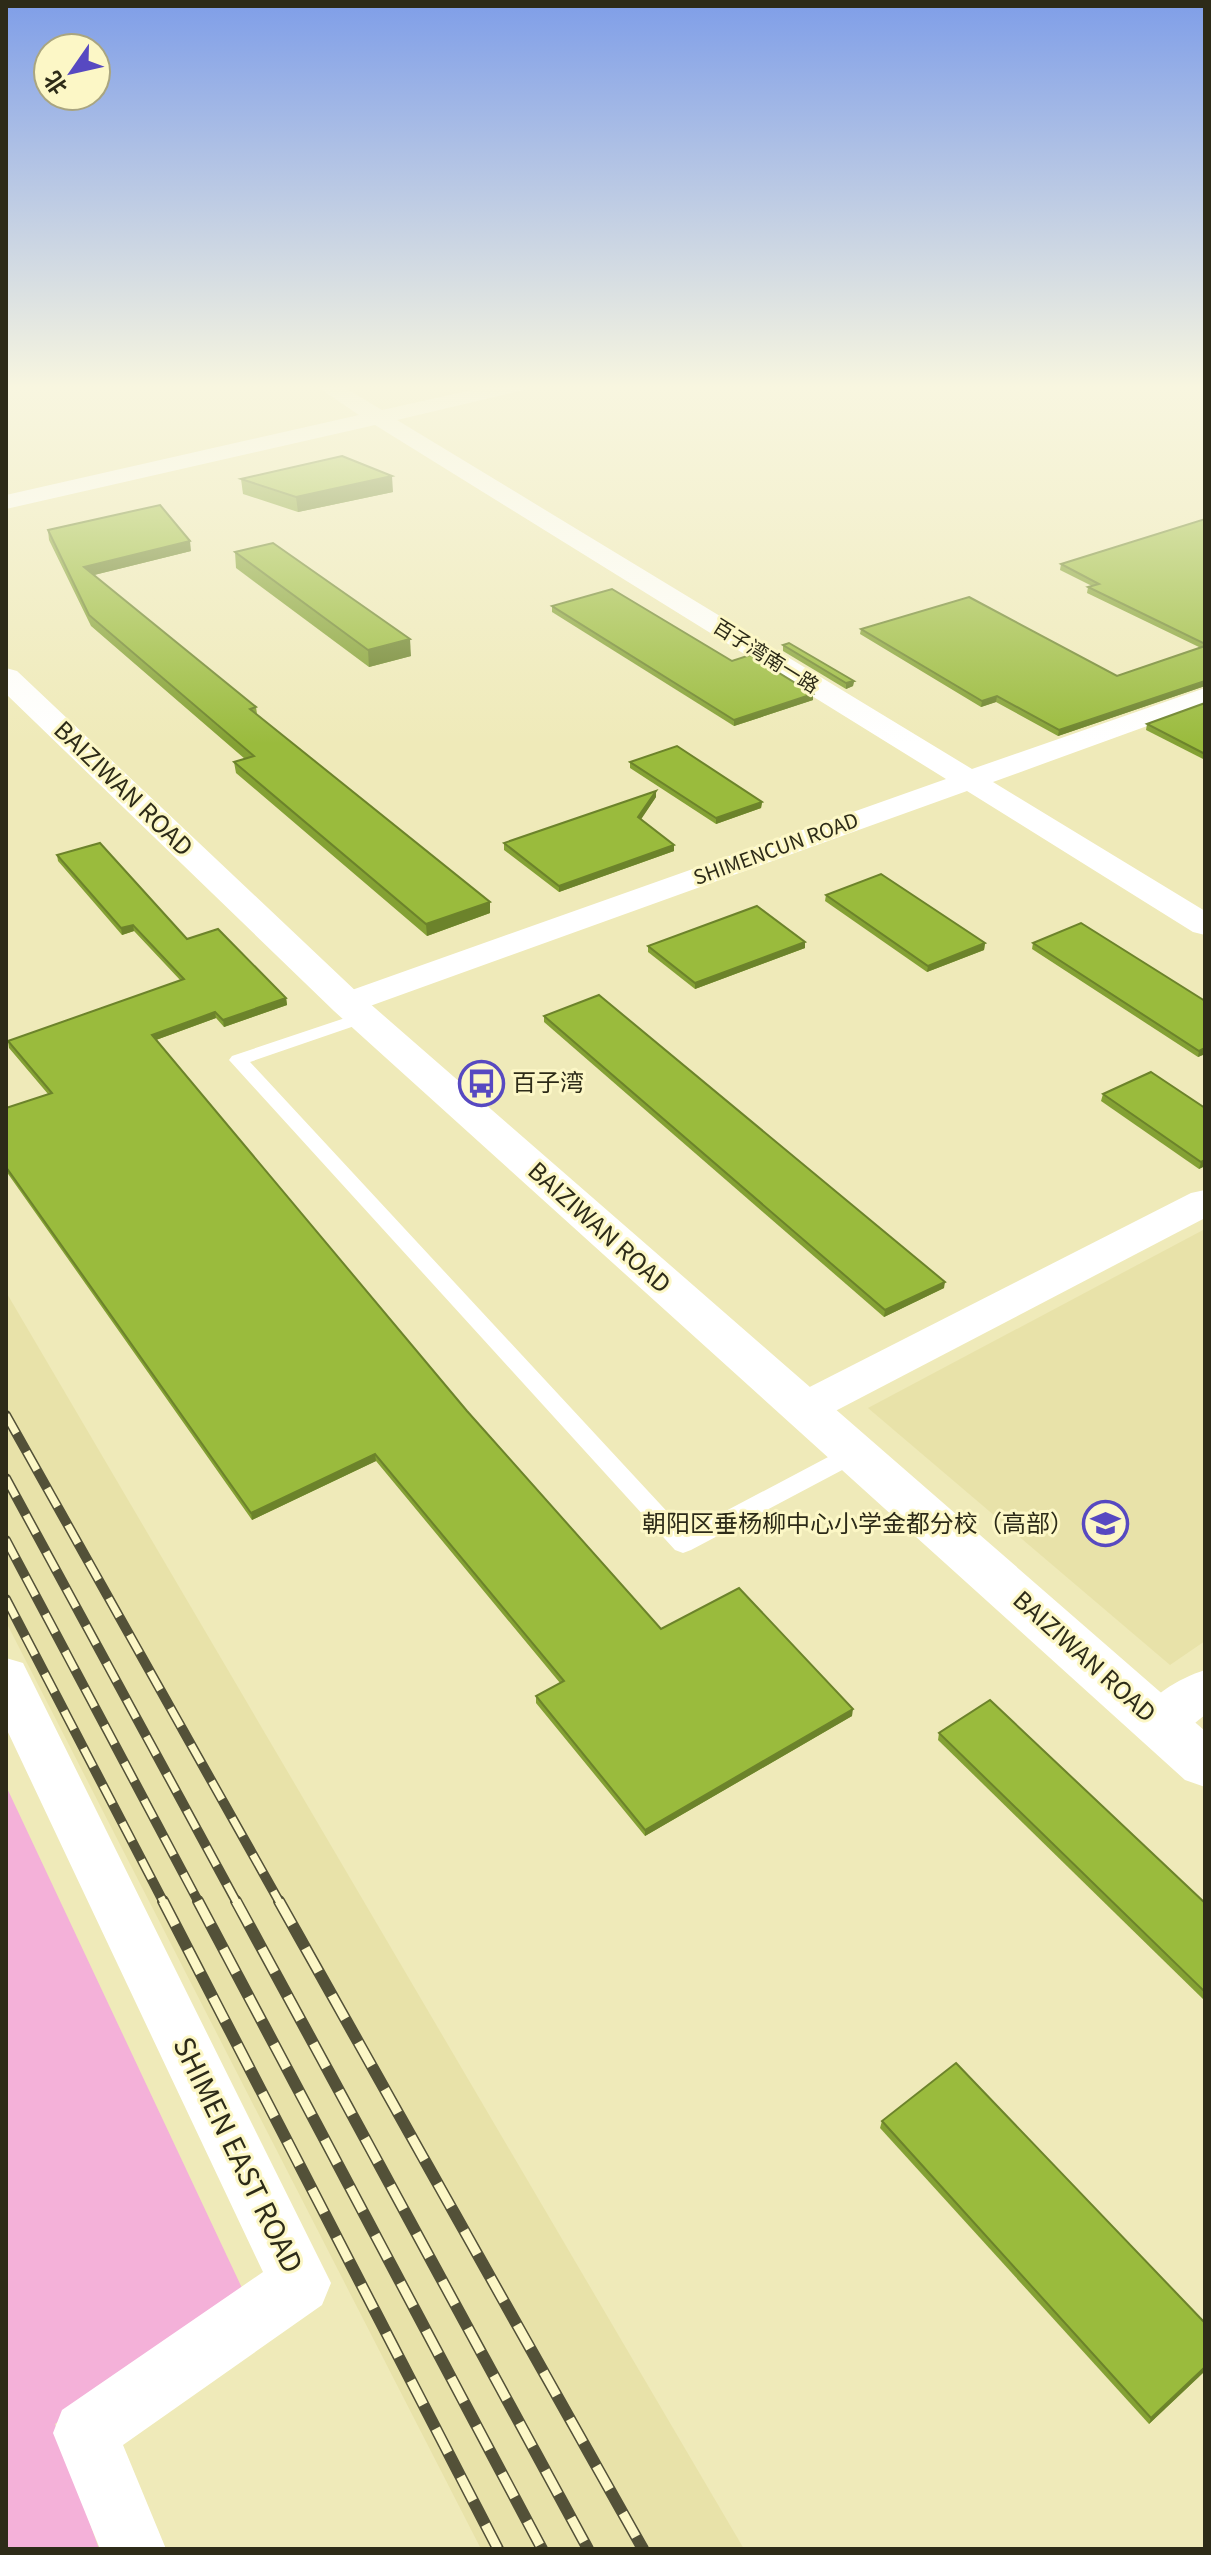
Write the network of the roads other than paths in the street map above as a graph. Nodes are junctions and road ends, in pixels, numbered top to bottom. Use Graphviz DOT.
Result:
graph roads {
  1 [pos="521,505"];
  2 [pos="6,677"];
  3 [pos="1205,696"];
  4 [pos="968,780"];
  5 [pos="1205,925"];
  6 [pos="355,1010"];
  7 [pos="1205,1202"];
  8 [pos="805,1408"];
  9 [pos="855,1453"];
  10 [pos="6,1677"];
  11 [pos="1205,1689"];
  12 [pos="1158,1723"];
  13 [pos="1205,1764"];
  14 [pos="133,2549"];
  1 -- 4 [label="street, 百子湾南一路"];
  2 -- 6 [label="street, BAIZIWAN ROAD"];
  3 -- 4 [label="street, SHIMENCUN ROAD"];
  4 -- 5 [label="street, 百子湾南一路"];
  4 -- 6 [label="street, SHIMENCUN ROAD"];
  6 -- 8 [label="street, BAIZIWAN ROAD"];
  6 -- 9 [label="lane"];
  7 -- 8 [label="street"];
  8 -- 9 [label="street, BAIZIWAN ROAD"];
  9 -- 12 [label="street, BAIZIWAN ROAD"];
  10 -- 14 [label="street, SHIMEN EAST ROAD"];
  11 -- 12 [label="street"];
  12 -- 13 [label="street, BAIZIWAN ROAD"];
}
